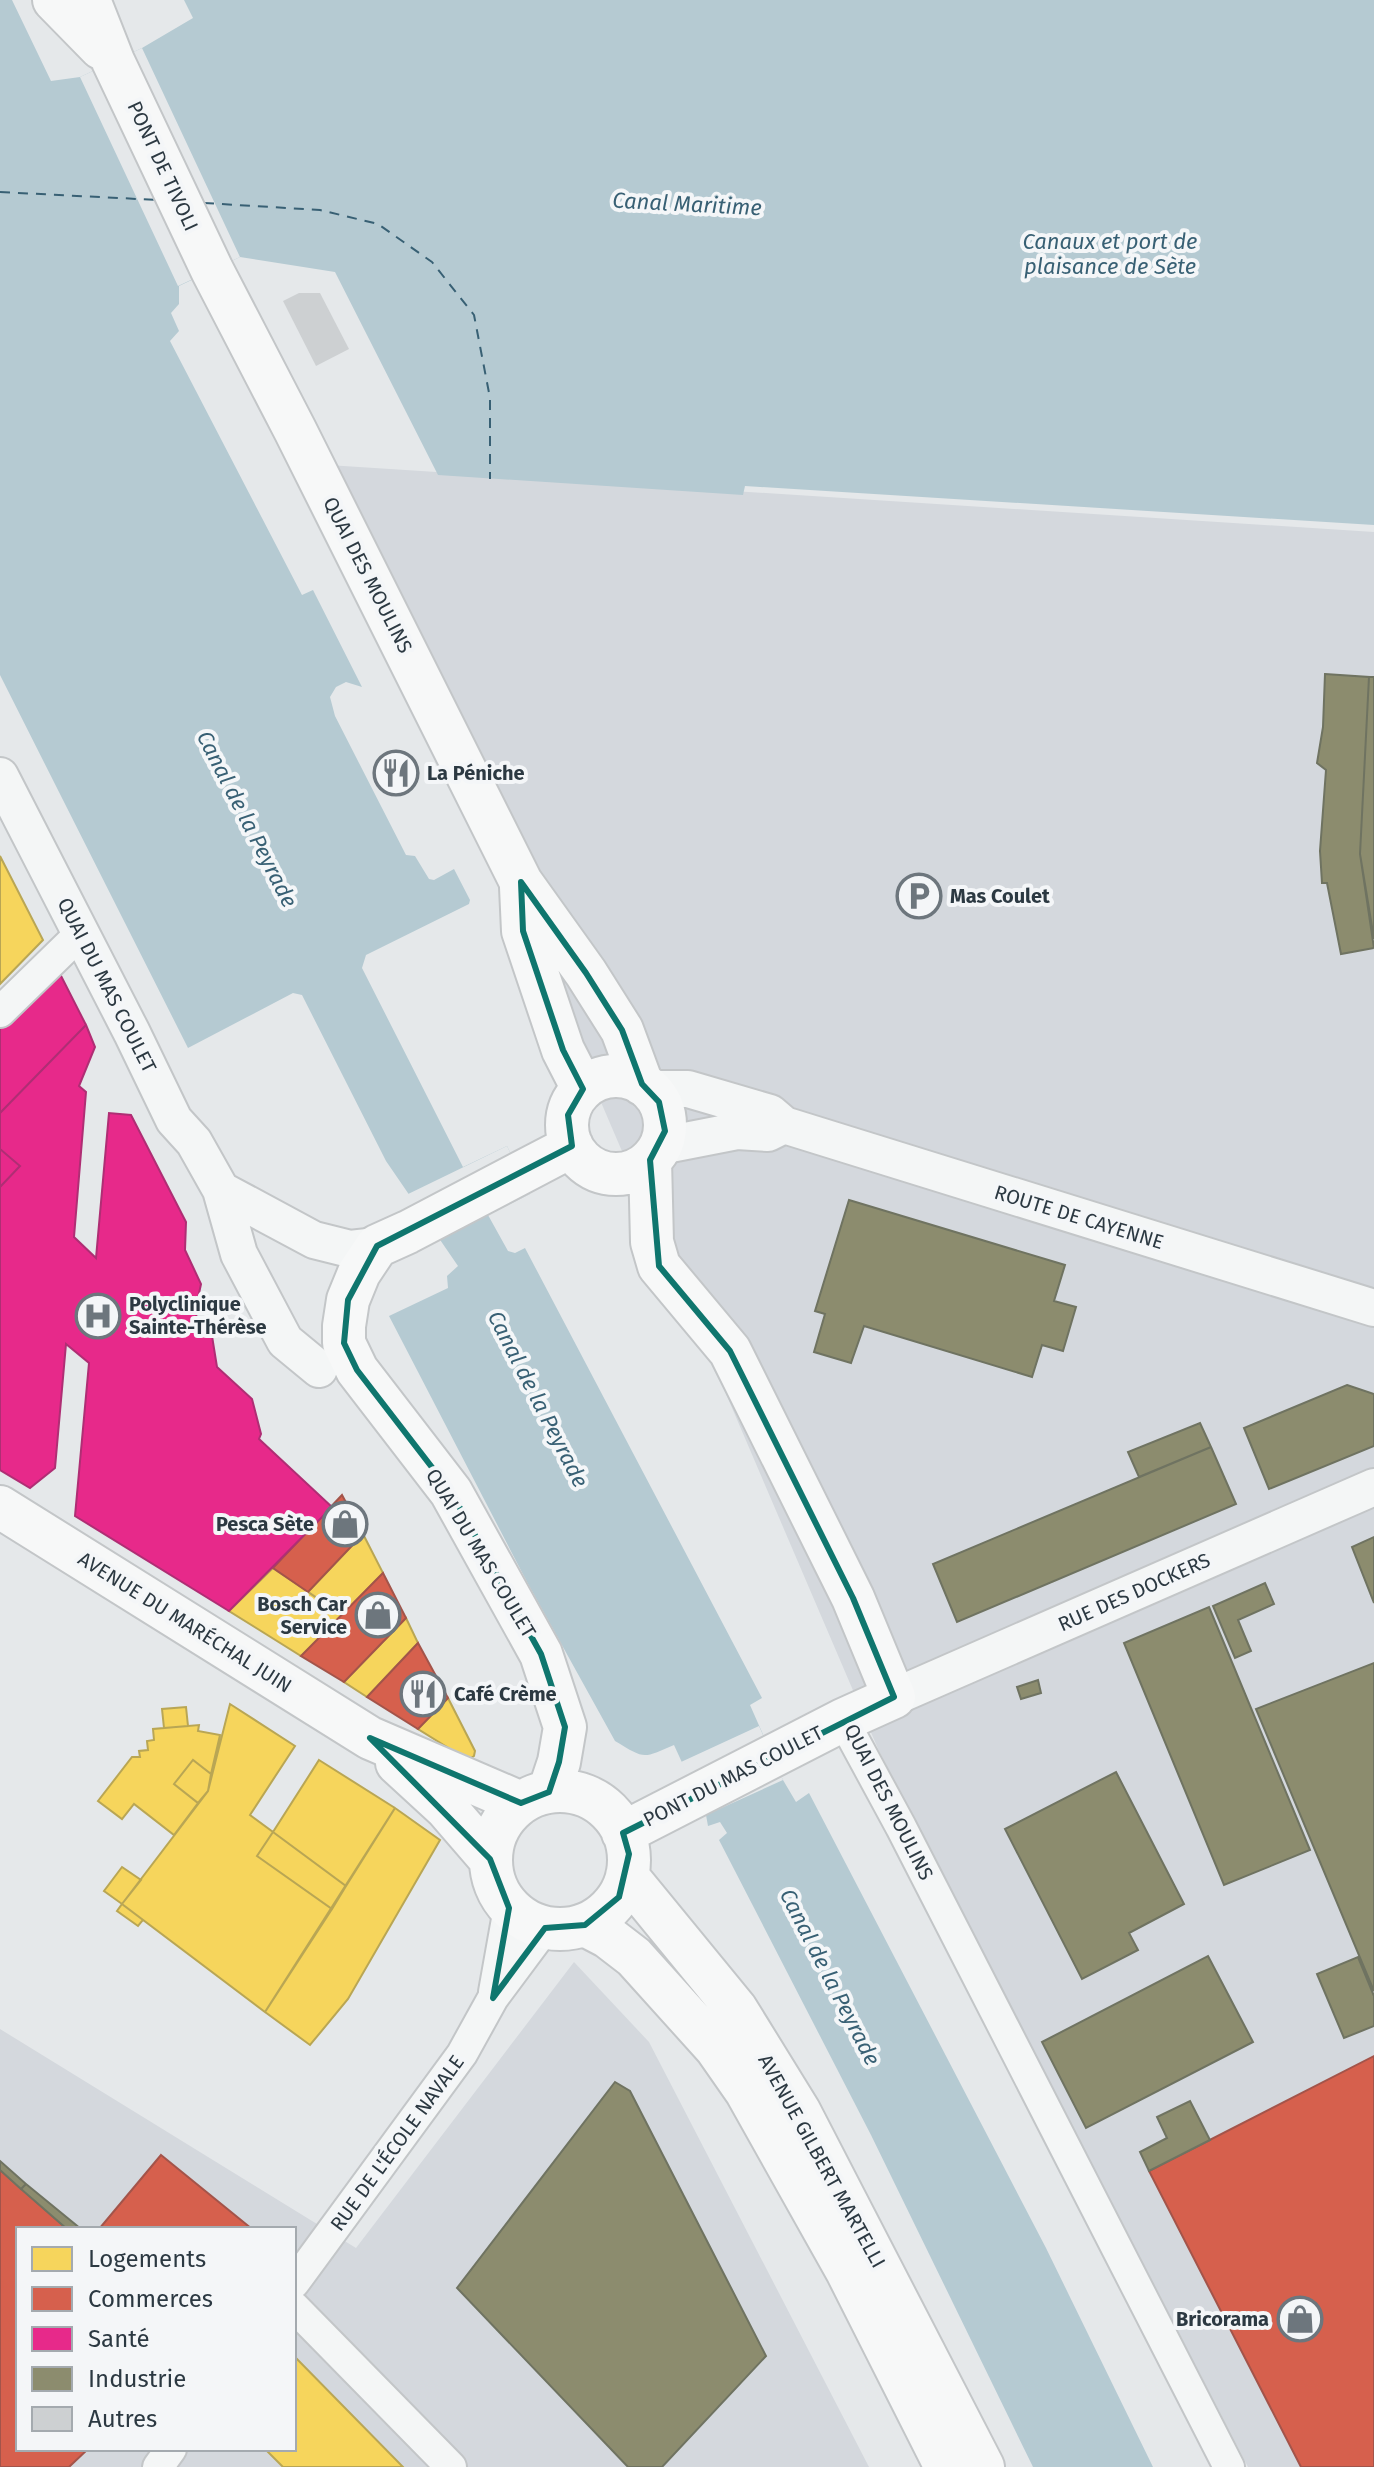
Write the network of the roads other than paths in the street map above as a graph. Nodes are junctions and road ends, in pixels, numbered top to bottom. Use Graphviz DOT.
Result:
graph roads {
  1 [pos="54,0"];
  2 [pos="89,0"];
  3 [pos="113,61"];
  4 [pos="212,270"];
  5 [pos="0,776"];
  6 [pos="521,882"];
  7 [pos="81,933"];
  8 [pos="0,1012"];
  9 [pos="646,1086"];
  10 [pos="583,1089"];
  11 [pos="784,1125"];
  12 [pos="572,1146"];
  13 [pos="655,1153"];
  14 [pos="221,1190"];
  15 [pos="393,1239"];
  16 [pos="1374,1308"];
  17 [pos="319,1369"];
  18 [pos="1374,1487"];
  19 [pos="0,1507"];
  20 [pos="894,1697"];
  21 [pos="843,1720"];
  22 [pos="370,1738"];
  23 [pos="535,1797"];
  24 [pos="623,1833"];
  25 [pos="490,1859"];
  26 [pos="627,1876"];
  27 [pos="509,1908"];
  28 [pos="565,1927"];
  29 [pos="493,1998"];
  30 [pos="296,2280"];
  31 [pos="296,2309"];
  32 [pos="451,2467"];
  33 [pos="946,2467"];
  34 [pos="983,2467"];
  35 [pos="1229,2467"];
  1 -- 3 [label="main road"];
  2 -- 3 [label="main road"];
  3 -- 4 [label="main road, PONT DE TIVOLI"];
  4 -- 6 [label="main road, QUAI DES MOULINS"];
  5 -- 7 [label="street, QUAI DU MAS COULET"];
  6 -- 9 [label="main road, QUAI DES MOULINS"];
  6 -- 10 [label="main road"];
  7 -- 8 [label="street"];
  7 -- 14 [label="street, QUAI DU MAS COULET"];
  9 -- 10 [label="main road"];
  9 -- 11 [label="street, ROUTE DE CAYENNE"];
  9 -- 13 [label="main road"];
  10 -- 12 [label="main road"];
  11 -- 13 [label="street, ROUTE DE CAYENNE"];
  11 -- 16 [label="street, ROUTE DE CAYENNE"];
  12 -- 13 [label="main road"];
  12 -- 15 [label="main road"];
  13 -- 20 [label="main road"];
  14 -- 15 [label="street"];
  14 -- 17 [label="street, QUAI DU MAS COULET"];
  15 -- 23 [label="main road, QUAI DU MAS COULET"];
  18 -- 20 [label="street, RUE DES DOCKERS"];
  19 -- 22 [label="main road, AVENUE DU MARÉCHAL JUIN"];
  20 -- 21 [label="main road, QUAI DES MOULINS"];
  21 -- 24 [label="main road, PONT DU MAS COULET"];
  21 -- 35 [label="street, QUAI DES MOULINS"];
  22 -- 23 [label="main road"];
  22 -- 25 [label="main road"];
  23 -- 24 [label="main road"];
  23 -- 25 [label="main road"];
  24 -- 26 [label="main road"];
  25 -- 27 [label="main road"];
  26 -- 28 [label="main road"];
  26 -- 34 [label="main road, AVENUE GILBERT MARTELLI"];
  27 -- 28 [label="main road"];
  27 -- 29 [label="street, RUE DE L'ÉCOLE NAVALE"];
  28 -- 29 [label="street, RUE DE L'ÉCOLE NAVALE"];
  28 -- 33 [label="main road, AVENUE GILBERT MARTELLI"];
  29 -- 30 [label="street, RUE DE L'ÉCOLE NAVALE"];
  31 -- 32 [label="street"];
}
